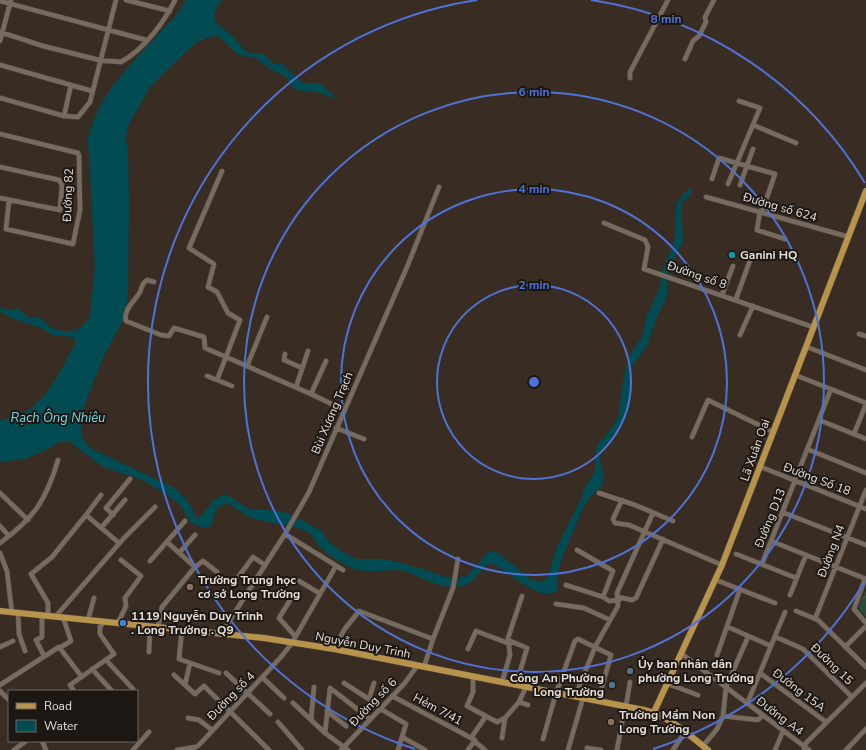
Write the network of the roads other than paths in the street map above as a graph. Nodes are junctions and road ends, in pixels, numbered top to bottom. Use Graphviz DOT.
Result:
graph roads {
  1 [pos="116,0"];
  2 [pos="126,0"];
  3 [pos="175,0"];
  4 [pos="668,0"];
  5 [pos="714,0"];
  6 [pos="0,1"];
  7 [pos="10,2"];
  8 [pos="170,11"];
  9 [pos="107,30"];
  10 [pos="1,32"];
  11 [pos="146,40"];
  12 [pos="0,41"];
  13 [pos="686,58"];
  14 [pos="99,60"];
  15 [pos="0,65"];
  16 [pos="630,78"];
  17 [pos="71,85"];
  18 [pos="92,91"];
  19 [pos="0,98"];
  20 [pos="739,101"];
  21 [pos="64,116"];
  22 [pos="753,125"];
  23 [pos="0,134"];
  24 [pos="796,143"];
  25 [pos="754,149"];
  26 [pos="736,163"];
  27 [pos="746,166"];
  28 [pos="0,167"];
  29 [pos="222,171"];
  30 [pos="712,179"];
  31 [pos="728,184"];
  32 [pos="740,185"];
  33 [pos="439,187"];
  34 [pos="866,191"];
  35 [pos="706,197"];
  36 [pos="0,198"];
  37 [pos="8,200"];
  38 [pos="761,212"];
  39 [pos="604,222"];
  40 [pos="849,237"];
  41 [pos="786,239"];
  42 [pos="752,255"];
  43 [pos="733,266"];
  44 [pos="154,282"];
  45 [pos="722,295"];
  46 [pos="736,299"];
  47 [pos="753,306"];
  48 [pos="268,317"];
  49 [pos="813,327"];
  50 [pos="859,334"];
  51 [pos="740,335"];
  52 [pos="866,336"];
  53 [pos="807,347"];
  54 [pos="308,351"];
  55 [pos="285,354"];
  56 [pos="226,357"];
  57 [pos="326,361"];
  58 [pos="247,366"];
  59 [pos="302,368"];
  60 [pos="866,370"];
  61 [pos="796,375"];
  62 [pos="207,376"];
  63 [pos="218,380"];
  64 [pos="232,386"];
  65 [pos="296,387"];
  66 [pos="831,389"];
  67 [pos="311,394"];
  68 [pos="866,404"];
  69 [pos="344,410"];
  70 [pos="819,420"];
  71 [pos="336,428"];
  72 [pos="773,432"];
  73 [pos="854,434"];
  74 [pos="692,437"];
  75 [pos="364,439"];
  76 [pos="866,439"];
  77 [pos="807,450"];
  78 [pos="58,460"];
  79 [pos="761,467"];
  80 [pos="866,473"];
  81 [pos="130,479"];
  82 [pos="795,481"];
  83 [pos="866,490"];
  84 [pos="0,493"];
  85 [pos="599,493"];
  86 [pos="101,495"];
  87 [pos="125,500"];
  88 [pos="622,500"];
  89 [pos="860,506"];
  90 [pos="154,507"];
  91 [pos="866,509"];
  92 [pos="782,512"];
  93 [pos="653,513"];
  94 [pos="86,515"];
  95 [pos="112,515"];
  96 [pos="28,520"];
  97 [pos="184,521"];
  98 [pos="673,521"];
  99 [pos="0,526"];
  100 [pos="101,528"];
  101 [pos="287,532"];
  102 [pos="645,532"];
  103 [pos="195,535"];
  104 [pos="9,536"];
  105 [pos="847,538"];
  106 [pos="663,539"];
  107 [pos="771,541"];
  108 [pos="167,542"];
  109 [pos="0,544"];
  110 [pos="119,544"];
  111 [pos="866,545"];
  112 [pos="577,550"];
  113 [pos="180,552"];
  114 [pos="0,553"];
  115 [pos="736,554"];
  116 [pos="806,555"];
  117 [pos="458,559"];
  118 [pos="121,560"];
  119 [pos="150,561"];
  120 [pos="762,564"];
  121 [pos="265,565"];
  122 [pos="722,565"];
  123 [pos="336,566"];
  124 [pos="195,567"];
  125 [pos="836,567"];
  126 [pos="343,570"];
  127 [pos="217,572"];
  128 [pos="239,576"];
  129 [pos="796,578"];
  130 [pos="865,579"];
  131 [pos="716,580"];
  132 [pos="299,581"];
  133 [pos="566,585"];
  134 [pos="740,589"];
  135 [pos="319,593"];
  136 [pos="790,595"];
  137 [pos="522,596"];
  138 [pos="292,597"];
  139 [pos="603,597"];
  140 [pos="94,598"];
  141 [pos="618,598"];
  142 [pos="775,603"];
  143 [pos="556,604"];
  144 [pos="0,611"];
  145 [pos="796,611"];
  146 [pos="785,612"];
  147 [pos="15,613"];
  148 [pos="45,616"];
  149 [pos="56,616"];
  150 [pos="63,618"];
  151 [pos="815,618"];
  152 [pos="88,620"];
  153 [pos="610,620"];
  154 [pos="104,622"];
  155 [pos="118,623"];
  156 [pos="866,625"];
  157 [pos="150,627"];
  158 [pos="158,627"];
  159 [pos="728,627"];
  160 [pos="182,629"];
  161 [pos="220,634"];
  162 [pos="295,636"];
  163 [pos="748,637"];
  164 [pos="776,637"];
  165 [pos="433,639"];
  166 [pos="13,641"];
  167 [pos="509,642"];
  168 [pos="292,643"];
  169 [pos="771,646"];
  170 [pos="0,647"];
  171 [pos="61,647"];
  172 [pos="595,647"];
  173 [pos="845,647"];
  174 [pos="334,649"];
  175 [pos="468,649"];
  176 [pos="25,651"];
  177 [pos="149,652"];
  178 [pos="682,654"];
  179 [pos="717,655"];
  180 [pos="44,656"];
  181 [pos="106,660"];
  182 [pos="190,663"];
  183 [pos="417,666"];
  184 [pos="424,667"];
  185 [pos="866,667"];
  186 [pos="92,669"];
  187 [pos="219,673"];
  188 [pos="226,673"];
  189 [pos="760,673"];
  190 [pos="174,675"];
  191 [pos="82,677"];
  192 [pos="473,677"];
  193 [pos="263,678"];
  194 [pos="502,682"];
  195 [pos="630,682"];
  196 [pos="344,683"];
  197 [pos="374,683"];
  198 [pos="866,683"];
  199 [pos="668,684"];
  200 [pos="0,685"];
  201 [pos="185,685"];
  202 [pos="516,685"];
  203 [pos="314,687"];
  204 [pos="526,687"];
  205 [pos="726,687"];
  206 [pos="133,689"];
  207 [pos="73,690"];
  208 [pos="111,690"];
  209 [pos="0,691"];
  210 [pos="556,693"];
  211 [pos="248,694"];
  212 [pos="698,695"];
  213 [pos="392,696"];
  214 [pos="575,697"];
  215 [pos="852,697"];
  216 [pos="284,698"];
  217 [pos="583,698"];
  218 [pos="8,699"];
  219 [pos="369,699"];
  220 [pos="598,701"];
  221 [pos="519,702"];
  222 [pos="293,703"];
  223 [pos="747,704"];
  224 [pos="528,705"];
  225 [pos="625,706"];
  226 [pos="380,708"];
  227 [pos="327,711"];
  228 [pos="654,712"];
  229 [pos="230,713"];
  230 [pos="270,714"];
  231 [pos="486,716"];
  232 [pos="722,716"];
  233 [pos="763,716"];
  234 [pos="188,718"];
  235 [pos="505,718"];
  236 [pos="370,719"];
  237 [pos="311,720"];
  238 [pos="278,722"];
  239 [pos="826,722"];
  240 [pos="346,726"];
  241 [pos="866,729"];
  242 [pos="212,730"];
  243 [pos="783,731"];
  244 [pos="150,732"];
  245 [pos="325,732"];
  246 [pos="684,732"];
  247 [pos="402,737"];
  248 [pos="502,738"];
  249 [pos="543,739"];
  250 [pos="473,740"];
  251 [pos="25,742"];
  252 [pos="587,748"];
  253 [pos="705,748"];
  254 [pos="197,749"];
  255 [pos="344,749"];
  256 [pos="806,749"];
  257 [pos="14,750"];
  258 [pos="133,750"];
  259 [pos="177,750"];
  260 [pos="268,750"];
  261 [pos="302,750"];
  262 [pos="398,750"];
  263 [pos="425,750"];
  264 [pos="468,750"];
  265 [pos="485,750"];
  266 [pos="568,750"];
  267 [pos="601,750"];
  268 [pos="617,750"];
  269 [pos="673,750"];
  270 [pos="775,750"];
  271 [pos="846,750"];
  1 -- 9 [label="street"];
  2 -- 8 [label="street"];
  3 -- 8 [label="street"];
  4 -- 16 [label="street"];
  5 -- 13 [label="street"];
  6 -- 7 [label="street"];
  7 -- 9 [label="street"];
  7 -- 10 [label="street"];
  8 -- 11 [label="street"];
  9 -- 11 [label="street"];
  9 -- 14 [label="street"];
  10 -- 12 [label="street"];
  10 -- 14 [label="street"];
  11 -- 14 [label="street"];
  14 -- 18 [label="street"];
  15 -- 17 [label="street"];
  17 -- 18 [label="street"];
  17 -- 21 [label="street"];
  18 -- 21 [label="street"];
  19 -- 21 [label="street"];
  20 -- 22 [label="street"];
  22 -- 24 [label="street"];
  22 -- 26 [label="street"];
  23 -- 37 [label="street, Đường 82"];
  25 -- 27 [label="street"];
  26 -- 27 [label="street"];
  26 -- 30 [label="street"];
  26 -- 31 [label="street"];
  27 -- 32 [label="street"];
  27 -- 38 [label="street"];
  28 -- 37 [label="street"];
  29 -- 56 [label="street"];
  33 -- 69 [label="street, Bùi Xương Trạch"];
  34 -- 40 [label="main road, Lã Xuân Oai"];
  35 -- 38 [label="street, Đường số 624"];
  36 -- 37 [label="street"];
  38 -- 40 [label="street, Đường số 624"];
  38 -- 41 [label="street"];
  39 -- 45 [label="street, Đường số 8"];
  40 -- 49 [label="main road, Lã Xuân Oai"];
  42 -- 46 [label="street"];
  43 -- 45 [label="street"];
  44 -- 56 [label="street"];
  45 -- 46 [label="street, Đường số 8"];
  46 -- 47 [label="street, Đường số 8"];
  47 -- 49 [label="street, Đường số 8"];
  47 -- 51 [label="street"];
  48 -- 58 [label="street"];
  49 -- 53 [label="main road, Lã Xuân Oai"];
  50 -- 52 [label="street"];
  53 -- 60 [label="street"];
  53 -- 61 [label="main road, Lã Xuân Oai"];
  54 -- 59 [label="street"];
  55 -- 59 [label="street"];
  56 -- 58 [label="street"];
  56 -- 63 [label="street"];
  57 -- 67 [label="street"];
  58 -- 65 [label="street"];
  59 -- 65 [label="street"];
  61 -- 66 [label="street"];
  61 -- 72 [label="main road, Lã Xuân Oai"];
  62 -- 63 [label="street"];
  63 -- 64 [label="street"];
  65 -- 67 [label="street"];
  66 -- 68 [label="street"];
  66 -- 70 [label="street, Đường D13"];
  67 -- 69 [label="street"];
  68 -- 73 [label="street"];
  69 -- 71 [label="street, Bùi Xương Trạch"];
  70 -- 73 [label="street"];
  70 -- 77 [label="street, Đường D13"];
  71 -- 75 [label="street"];
  71 -- 101 [label="street, Bùi Xương Trạch"];
  72 -- 74 [label="street"];
  72 -- 79 [label="main road, Lã Xuân Oai"];
  73 -- 76 [label="street"];
  77 -- 80 [label="street"];
  77 -- 82 [label="street, Đường D13"];
  78 -- 96 [label="street"];
  79 -- 82 [label="street, Đường Số 18"];
  79 -- 122 [label="main road, Lã Xuân Oai"];
  81 -- 95 [label="street"];
  82 -- 89 [label="street, Đường Số 18"];
  82 -- 92 [label="street, Đường D13"];
  83 -- 89 [label="street, Đường N4"];
  84 -- 96 [label="street"];
  85 -- 88 [label="street"];
  86 -- 94 [label="street"];
  87 -- 95 [label="street"];
  88 -- 93 [label="street"];
  88 -- 102 [label="street"];
  89 -- 91 [label="street, Đường Số 18"];
  89 -- 105 [label="street, Đường N4"];
  90 -- 110 [label="street"];
  92 -- 105 [label="street"];
  92 -- 107 [label="street, Đường D13"];
  93 -- 98 [label="street"];
  93 -- 102 [label="street"];
  94 -- 100 [label="street"];
  94 -- 148 [label="street"];
  95 -- 100 [label="street"];
  96 -- 104 [label="street"];
  97 -- 108 [label="street"];
  99 -- 104 [label="street"];
  100 -- 110 [label="street"];
  101 -- 121 [label="street, Bùi Xương Trạch"];
  101 -- 123 [label="street"];
  102 -- 106 [label="street"];
  102 -- 141 [label="street"];
  103 -- 113 [label="street"];
  104 -- 109 [label="street"];
  105 -- 111 [label="street"];
  105 -- 125 [label="street, Đường N4"];
  106 -- 122 [label="street"];
  106 -- 141 [label="street"];
  107 -- 116 [label="street"];
  107 -- 120 [label="street, Đường D13"];
  108 -- 113 [label="street"];
  108 -- 119 [label="street"];
  110 -- 149 [label="street"];
  112 -- 139 [label="street"];
  113 -- 124 [label="street"];
  114 -- 147 [label="street"];
  115 -- 120 [label="street"];
  116 -- 125 [label="street"];
  116 -- 129 [label="street"];
  117 -- 165 [label="street"];
  118 -- 155 [label="street"];
  120 -- 129 [label="street"];
  121 -- 128 [label="street"];
  121 -- 161 [label="street, Bùi Xương Trạch"];
  122 -- 131 [label="main road, Lã Xuân Oai"];
  123 -- 126 [label="street"];
  123 -- 135 [label="street, Đường số 4"];
  124 -- 127 [label="street"];
  124 -- 158 [label="street"];
  125 -- 130 [label="street"];
  125 -- 151 [label="street, Đường N4"];
  129 -- 136 [label="street"];
  130 -- 156 [label="street"];
  131 -- 134 [label="street"];
  131 -- 178 [label="main road, Lã Xuân Oai"];
  132 -- 135 [label="street"];
  133 -- 139 [label="street"];
  134 -- 142 [label="street"];
  134 -- 159 [label="street"];
  135 -- 162 [label="street, Đường số 4"];
  137 -- 167 [label="street"];
  138 -- 162 [label="street"];
  139 -- 141 [label="street"];
  140 -- 152 [label="street"];
  141 -- 153 [label="street"];
  143 -- 153 [label="street"];
  144 -- 147 [label="main road, Nguyễn Duy Trinh"];
  145 -- 151 [label="street"];
  146 -- 164 [label="street"];
  147 -- 148 [label="main road, Nguyễn Duy Trinh"];
  147 -- 176 [label="street"];
  148 -- 149 [label="main road, Nguyễn Duy Trinh"];
  148 -- 180 [label="street"];
  149 -- 150 [label="main road, Nguyễn Duy Trinh"];
  150 -- 152 [label="main road, Nguyễn Duy Trinh"];
  150 -- 171 [label="street"];
  151 -- 173 [label="street"];
  152 -- 154 [label="main road, Nguyễn Duy Trinh"];
  153 -- 172 [label="street"];
  154 -- 155 [label="main road, Nguyễn Duy Trinh"];
  154 -- 181 [label="street"];
  155 -- 157 [label="main road, Nguyễn Duy Trinh"];
  156 -- 173 [label="street"];
  157 -- 158 [label="main road, Nguyễn Duy Trinh"];
  157 -- 177 [label="street"];
  158 -- 160 [label="main road, Nguyễn Duy Trinh"];
  159 -- 163 [label="street"];
  159 -- 179 [label="street"];
  160 -- 161 [label="main road, Nguyễn Duy Trinh"];
  160 -- 182 [label="street"];
  161 -- 168 [label="main road, Nguyễn Duy Trinh"];
  162 -- 168 [label="street, Đường số 4"];
  163 -- 169 [label="street"];
  163 -- 205 [label="street"];
  164 -- 169 [label="street"];
  164 -- 215 [label="street, Đường 15"];
  165 -- 174 [label="street"];
  165 -- 184 [label="street"];
  166 -- 170 [label="street"];
  167 -- 175 [label="street"];
  167 -- 194 [label="street"];
  167 -- 202 [label="street"];
  168 -- 174 [label="main road, Nguyễn Duy Trinh"];
  168 -- 193 [label="street, Đường số 4"];
  169 -- 189 [label="street"];
  171 -- 180 [label="street"];
  171 -- 191 [label="street"];
  172 -- 210 [label="street"];
  172 -- 214 [label="street"];
  172 -- 220 [label="street"];
  173 -- 185 [label="street"];
  174 -- 183 [label="main road, Nguyễn Duy Trinh"];
  178 -- 199 [label="main road, Lã Xuân Oai"];
  178 -- 205 [label="street, Đường A4"];
  180 -- 200 [label="street"];
  181 -- 186 [label="street"];
  181 -- 206 [label="street"];
  182 -- 187 [label="street"];
  182 -- 201 [label="street"];
  183 -- 184 [label="main road, Nguyễn Duy Trinh"];
  183 -- 213 [label="street, Đường số 6"];
  184 -- 192 [label="main road, Nguyễn Duy Trinh"];
  186 -- 191 [label="street"];
  186 -- 208 [label="street"];
  188 -- 211 [label="street"];
  189 -- 223 [label="street"];
  189 -- 239 [label="street, Đường 15A"];
  190 -- 201 [label="street"];
  191 -- 207 [label="street"];
  192 -- 194 [label="main road, Nguyễn Duy Trinh"];
  192 -- 231 [label="street"];
  193 -- 211 [label="street, Đường số 4"];
  193 -- 216 [label="street"];
  194 -- 202 [label="main road, Nguyễn Duy Trinh"];
  195 -- 225 [label="street"];
  196 -- 219 [label="street"];
  197 -- 219 [label="street"];
  198 -- 215 [label="street"];
  199 -- 212 [label="street"];
  199 -- 228 [label="main road, Lã Xuân Oai"];
  201 -- 229 [label="street"];
  202 -- 204 [label="main road, Nguyễn Duy Trinh"];
  203 -- 237 [label="street"];
  204 -- 210 [label="main road, Nguyễn Duy Trinh"];
  204 -- 221 [label="street"];
  205 -- 223 [label="street, Đường A4"];
  205 -- 232 [label="street"];
  209 -- 218 [label="street"];
  210 -- 214 [label="main road, Nguyễn Duy Trinh"];
  210 -- 249 [label="street"];
  211 -- 229 [label="street, Đường số 4"];
  211 -- 230 [label="street"];
  213 -- 226 [label="street, Đường số 6"];
  213 -- 250 [label="street, Hẻm 7/41"];
  214 -- 217 [label="main road, Nguyễn Duy Trinh"];
  215 -- 239 [label="street"];
  217 -- 220 [label="main road, Nguyễn Duy Trinh"];
  217 -- 266 [label="street"];
  219 -- 226 [label="street"];
  220 -- 225 [label="main road, Nguyễn Duy Trinh"];
  221 -- 224 [label="street"];
  221 -- 235 [label="street"];
  222 -- 237 [label="street"];
  223 -- 233 [label="street, Đường A4"];
  225 -- 228 [label="main road, Nguyễn Duy Trinh"];
  225 -- 268 [label="street"];
  226 -- 236 [label="street, Đường số 6"];
  226 -- 247 [label="street"];
  227 -- 236 [label="street"];
  227 -- 240 [label="street"];
  227 -- 245 [label="street"];
  228 -- 246 [label="main road, Nguyễn Duy Trinh"];
  229 -- 242 [label="street, Đường số 4"];
  229 -- 260 [label="street"];
  231 -- 235 [label="street"];
  231 -- 250 [label="street"];
  232 -- 233 [label="street"];
  232 -- 253 [label="street"];
  233 -- 243 [label="street, Đường A4"];
  234 -- 242 [label="street"];
  235 -- 248 [label="street"];
  236 -- 255 [label="street, Đường số 6"];
  237 -- 245 [label="street"];
  238 -- 261 [label="street"];
  239 -- 256 [label="street"];
  241 -- 271 [label="street"];
  242 -- 254 [label="street, Đường số 4"];
  243 -- 256 [label="street, Đường A4"];
  243 -- 270 [label="street"];
  244 -- 258 [label="street"];
  245 -- 255 [label="street"];
  246 -- 253 [label="main road, Nguyễn Duy Trinh"];
  246 -- 269 [label="street"];
  247 -- 262 [label="street"];
  247 -- 263 [label="street"];
  250 -- 264 [label="street"];
  250 -- 265 [label="street, Hẻm 7/41"];
  251 -- 257 [label="street"];
  252 -- 267 [label="street"];
  254 -- 259 [label="street, Đường số 4"];
}
